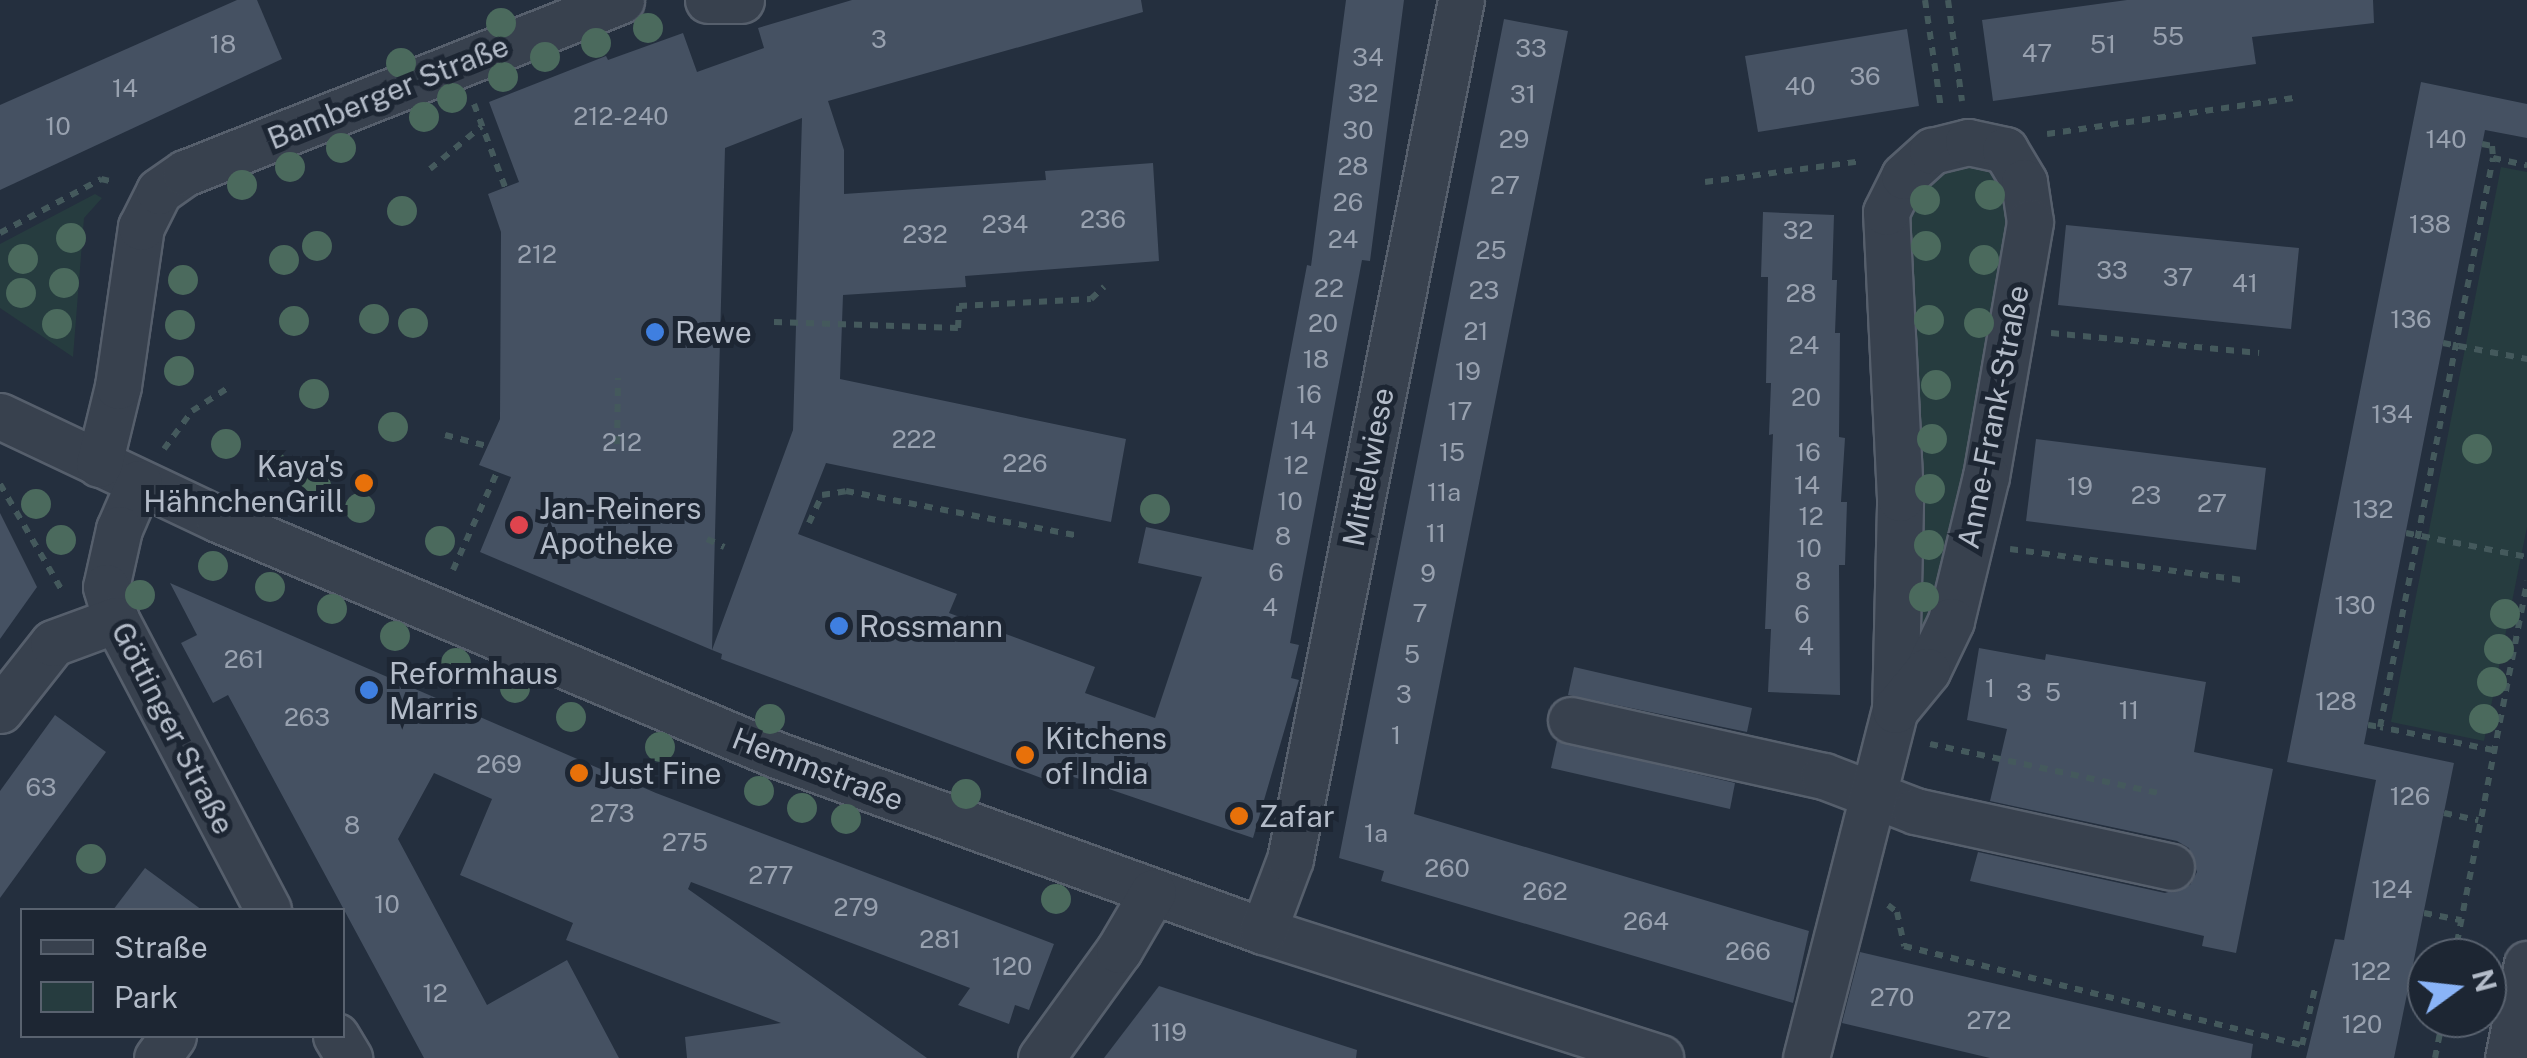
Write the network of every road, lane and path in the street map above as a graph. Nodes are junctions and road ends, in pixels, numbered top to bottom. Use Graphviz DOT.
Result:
graph roads {
  1 [pos="621,0"];
  2 [pos="708,0"];
  3 [pos="741,0"];
  4 [pos="1461,0"];
  5 [pos="1925,0"];
  6 [pos="1948,0"];
  7 [pos="459,63"];
  8 [pos="2293,98"];
  9 [pos="482,126"];
  10 [pos="2482,144"];
  11 [pos="1963,148"];
  12 [pos="2493,158"];
  13 [pos="2527,165"];
  14 [pos="430,169"];
  15 [pos="1705,182"];
  16 [pos="504,187"];
  17 [pos="159,191"];
  18 [pos="0,232"];
  19 [pos="2462,248"];
  20 [pos="2474,250"];
  21 [pos="1104,287"];
  22 [pos="774,322"];
  23 [pos="2012,329"];
  24 [pos="2443,343"];
  25 [pos="2456,345"];
  26 [pos="2259,353"];
  27 [pos="2527,360"];
  28 [pos="618,378"];
  29 [pos="231,386"];
  30 [pos="0,416"];
  31 [pos="445,435"];
  32 [pos="2424,438"];
  33 [pos="2437,441"];
  34 [pos="617,444"];
  35 [pos="488,446"];
  36 [pos="99,464"];
  37 [pos="498,472"];
  38 [pos="139,483"];
  39 [pos="0,484"];
  40 [pos="809,522"];
  41 [pos="2406,533"];
  42 [pos="1080,536"];
  43 [pos="2418,536"];
  44 [pos="708,539"];
  45 [pos="1970,544"];
  46 [pos="724,547"];
  47 [pos="2527,558"];
  48 [pos="2242,580"];
  49 [pos="2527,581"];
  50 [pos="434,612"];
  51 [pos="116,620"];
  52 [pos="2386,628"];
  53 [pos="2399,632"];
  54 [pos="0,710"];
  55 [pos="1571,720"];
  56 [pos="1892,723"];
  57 [pos="2368,725"];
  58 [pos="2380,727"];
  59 [pos="2493,750"];
  60 [pos="2158,793"];
  61 [pos="1874,794"];
  62 [pos="2444,812"];
  63 [pos="2478,820"];
  64 [pos="2170,867"];
  65 [pos="1853,874"];
  66 [pos="1153,892"];
  67 [pos="267,908"];
  68 [pos="2424,913"];
  69 [pos="2461,920"];
  70 [pos="1263,930"];
  71 [pos="2458,938"];
  72 [pos="2527,964"];
  73 [pos="2316,984"];
  74 [pos="171,1038"];
  75 [pos="1650,1056"];
  76 [pos="156,1058"];
  77 [pos="1041,1058"];
  78 [pos="1806,1058"];
  79 [pos="2508,1058"];
  1 -- 7 [label="street, Bamberger Straße"];
  2 -- 3 [label="street"];
  4 -- 70 [label="street, Mittelwiese"];
  5 -- 11 [label="path"];
  6 -- 11 [label="path"];
  7 -- 9 [label="path"];
  7 -- 17 [label="street, Bamberger Straße"];
  8 -- 11 [label="path"];
  9 -- 14 [label="path"];
  9 -- 16 [label="path"];
  10 -- 12 [label="path"];
  11 -- 15 [label="path"];
  11 -- 23 [label="street, Anne-Frank-Straße"];
  11 -- 56 [label="street, Anne-Frank-Straße"];
  12 -- 13 [label="path"];
  12 -- 20 [label="path"];
  17 -- 18 [label="path"];
  17 -- 36 [label="street"];
  19 -- 20 [label="path"];
  20 -- 25 [label="path"];
  21 -- 22 [label="path"];
  23 -- 26 [label="path"];
  23 -- 45 [label="street, Anne-Frank-Straße"];
  24 -- 25 [label="path"];
  25 -- 27 [label="path"];
  25 -- 33 [label="path"];
  28 -- 34 [label="path"];
  29 -- 38 [label="path"];
  30 -- 36 [label="street, Hemmstraße"];
  31 -- 35 [label="path"];
  32 -- 33 [label="path"];
  33 -- 43 [label="path"];
  36 -- 38 [label="street, Hemmstraße"];
  37 -- 50 [label="path"];
  38 -- 50 [label="street, Hemmstraße"];
  38 -- 51 [label="street, Göttinger Straße"];
  39 -- 51 [label="path"];
  40 -- 42 [label="path"];
  41 -- 43 [label="path"];
  43 -- 47 [label="path"];
  43 -- 53 [label="path"];
  44 -- 46 [label="path"];
  45 -- 48 [label="path"];
  45 -- 56 [label="street, Anne-Frank-Straße"];
  49 -- 59 [label="path"];
  50 -- 66 [label="street, Hemmstraße"];
  51 -- 54 [label="street"];
  51 -- 67 [label="street, Göttinger Straße"];
  52 -- 53 [label="path"];
  53 -- 58 [label="path"];
  55 -- 61 [label="street"];
  56 -- 60 [label="path"];
  56 -- 61 [label="street, Anne-Frank-Straße"];
  57 -- 58 [label="path"];
  58 -- 59 [label="path"];
  59 -- 63 [label="path"];
  61 -- 64 [label="street"];
  61 -- 65 [label="street, Anne-Frank-Straße"];
  62 -- 63 [label="path"];
  63 -- 69 [label="path"];
  65 -- 73 [label="path"];
  65 -- 78 [label="street, Anne-Frank-Straße"];
  66 -- 70 [label="street, Hemmstraße"];
  66 -- 77 [label="street"];
  68 -- 69 [label="path"];
  69 -- 71 [label="path"];
  70 -- 75 [label="street, Hemmstraße"];
  72 -- 79 [label="street"];
  74 -- 76 [label="street"];
}
